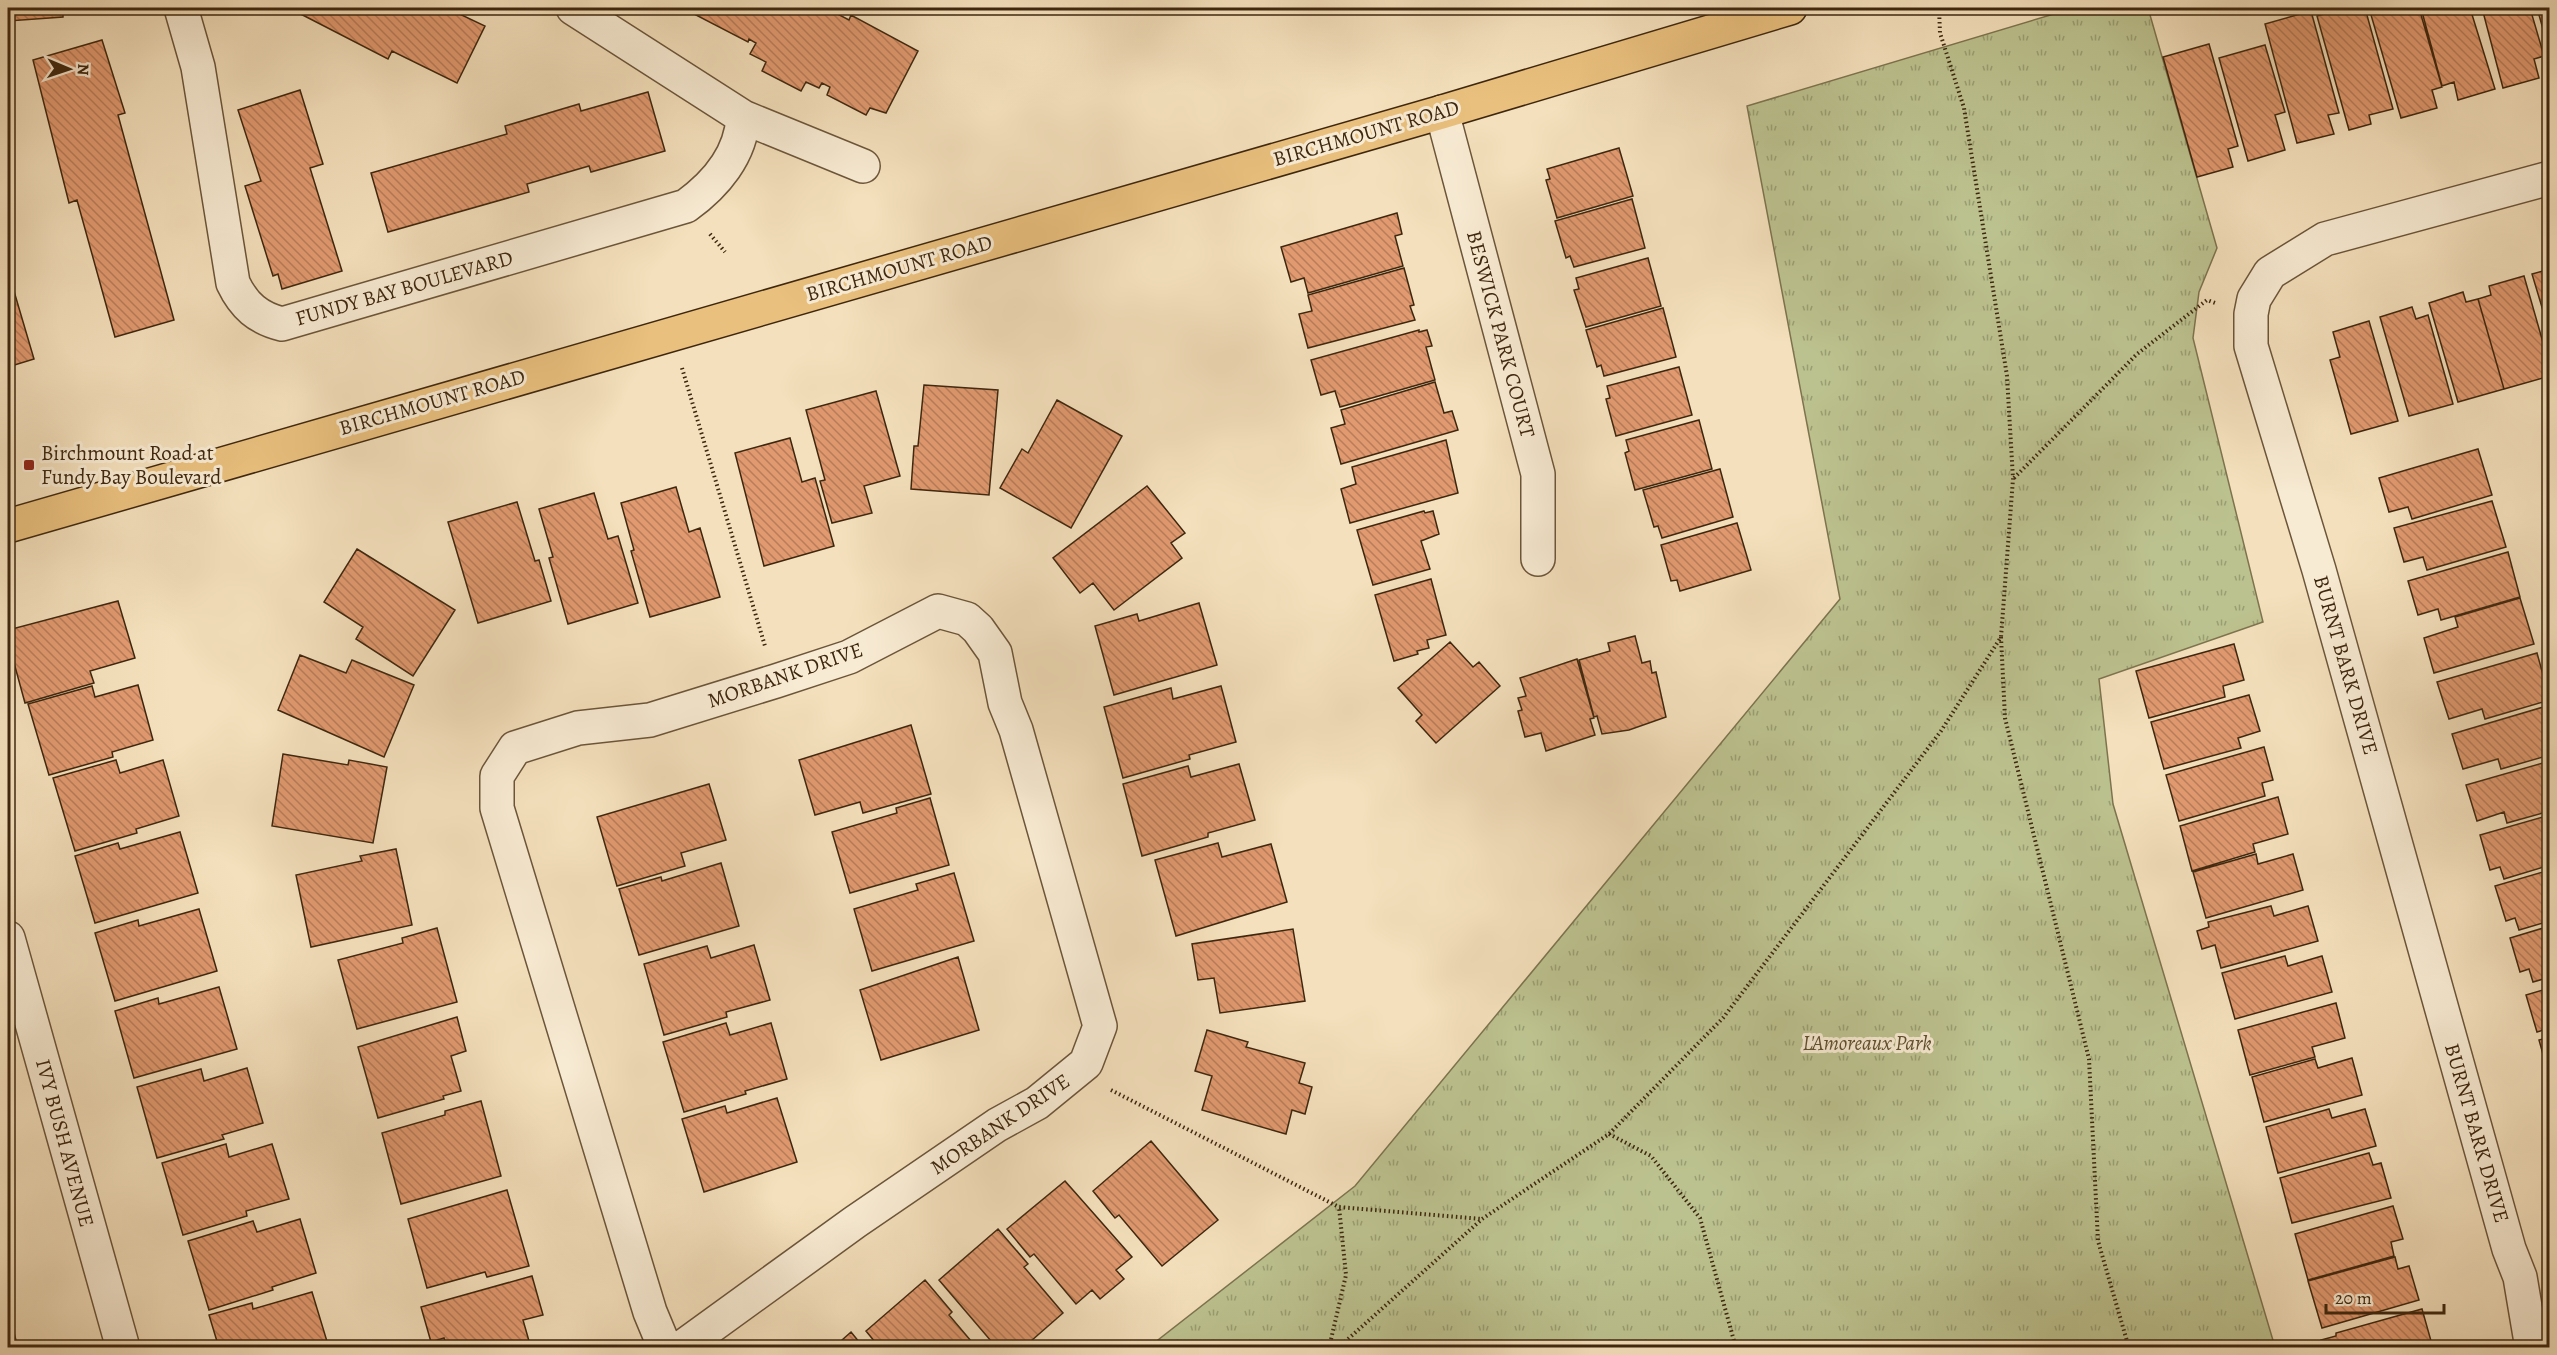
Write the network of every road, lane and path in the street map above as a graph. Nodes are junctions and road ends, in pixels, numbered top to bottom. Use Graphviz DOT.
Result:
graph roads {
  1 [pos="181,8"];
  2 [pos="573,8"];
  3 [pos="1790,8"];
  4 [pos="1940,8"];
  5 [pos="1442,112"];
  6 [pos="743,117"];
  7 [pos="862,166"];
  8 [pos="2550,178"];
  9 [pos="2251,314"];
  10 [pos="692,402"];
  11 [pos="2013,479"];
  12 [pos="8,526"];
  13 [pos="1538,559"];
  14 [pos="2001,637"];
  15 [pos="776,681"];
  16 [pos="8,938"];
  17 [pos="1086,1064"];
  18 [pos="1609,1134"];
  19 [pos="1339,1207"];
  20 [pos="1482,1219"];
  21 [pos="123,1347"];
  22 [pos="665,1347"];
  23 [pos="681,1347"];
  24 [pos="1329,1347"];
  25 [pos="1338,1347"];
  26 [pos="1736,1347"];
  27 [pos="2129,1347"];
  28 [pos="2532,1347"];
  1 -- 6 [label="street, FUNDY BAY BOULEVARD"];
  2 -- 6 [label="street"];
  3 -- 5 [label="main road, BIRCHMOUNT ROAD"];
  4 -- 11 [label="path"];
  5 -- 12 [label="main road, BIRCHMOUNT ROAD"];
  5 -- 13 [label="street, BESWICK PARK COURT"];
  6 -- 7 [label="street"];
  8 -- 9 [label="street, BURNT BARK DRIVE"];
  9 -- 11 [label="path"];
  9 -- 28 [label="street, BURNT BARK DRIVE"];
  10 -- 15 [label="path"];
  11 -- 14 [label="path"];
  14 -- 18 [label="path"];
  14 -- 27 [label="path"];
  15 -- 17 [label="street, MORBANK DRIVE"];
  15 -- 22 [label="street, MORBANK DRIVE"];
  16 -- 21 [label="street, IVY BUSH AVENUE"];
  17 -- 19 [label="path"];
  17 -- 23 [label="street, MORBANK DRIVE"];
  18 -- 20 [label="path"];
  18 -- 26 [label="path"];
  19 -- 20 [label="path"];
  19 -- 24 [label="path"];
  20 -- 25 [label="path"];
}
